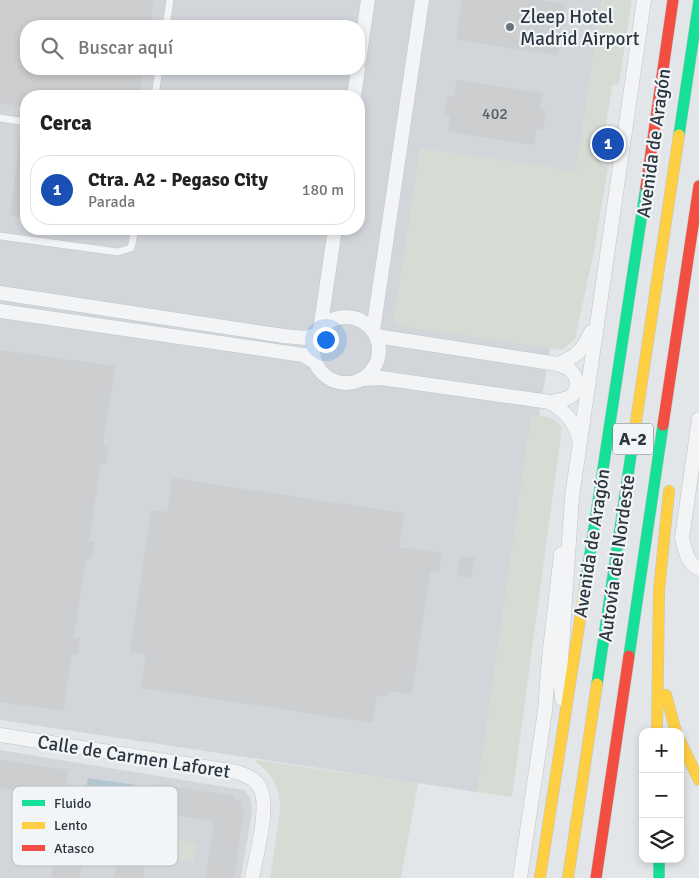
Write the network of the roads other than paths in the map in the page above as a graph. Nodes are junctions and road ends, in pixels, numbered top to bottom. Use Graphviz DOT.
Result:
graph roads {
  1 [pos="170,0"];
  2 [pos="368,0"];
  3 [pos="422,0"];
  4 [pos="644,0"];
  5 [pos="674,0"];
  6 [pos="699,1"];
  7 [pos="167,20"];
  8 [pos="365,20"];
  9 [pos="158,75"];
  10 [pos="357,75"];
  11 [pos="156,90"];
  12 [pos="355,90"];
  13 [pos="0,118"];
  14 [pos="20,121"];
  15 [pos="699,186"];
  16 [pos="696,209"];
  17 [pos="133,235"];
  18 [pos="333,235"];
  19 [pos="0,236"];
  20 [pos="0,293"];
  21 [pos="0,311"];
  22 [pos="598,317"];
  23 [pos="318,332"];
  24 [pos="374,334"];
  25 [pos="315,362"];
  26 [pos="558,364"];
  27 [pos="364,378"];
  28 [pos="550,402"];
  29 [pos="676,416"];
  30 [pos="699,419"];
  31 [pos="579,441"];
  32 [pos="670,476"];
  33 [pos="572,497"];
  34 [pos="699,569"];
  35 [pos="659,591"];
  36 [pos="564,718"];
  37 [pos="657,728"];
  38 [pos="675,728"];
  39 [pos="0,735"];
  40 [pos="684,749"];
  41 [pos="699,780"];
  42 [pos="659,863"];
  43 [pos="252,878"];
  44 [pos="520,878"];
  45 [pos="540,878"];
  46 [pos="568,878"];
  47 [pos="596,878"];
  48 [pos="659,878"];
  1 -- 7 [label="lane"];
  2 -- 8 [label="street"];
  3 -- 24 [label="street"];
  4 -- 22 [label="street"];
  5 -- 36 [label="main road, Avenida de Aragón"];
  6 -- 46 [label="main road, Autovía del Nordeste / A-2"];
  9 -- 11 [label="lane"];
  10 -- 12 [label="street"];
  13 -- 14 [label="lane"];
  15 -- 16 [label="main road, Autovía del Nordeste / A-2"];
  16 -- 29 [label="main road"];
  16 -- 47 [label="main road, Autovía del Nordeste / A-2"];
  17 -- 19 [label="lane"];
  18 -- 23 [label="street"];
  20 -- 23 [label="street"];
  21 -- 25 [label="street"];
  22 -- 26 [label="street"];
  22 -- 31 [label="street"];
  23 -- 24 [label="street"];
  23 -- 25 [label="street"];
  24 -- 26 [label="street"];
  24 -- 27 [label="street"];
  25 -- 27 [label="street"];
  26 -- 28 [label="street"];
  27 -- 28 [label="street"];
  28 -- 31 [label="street"];
  30 -- 34 [label="street"];
  31 -- 33 [label="street"];
  32 -- 35 [label="main road"];
  33 -- 36 [label="street"];
  33 -- 44 [label="street, Avenida de Aragón"];
  35 -- 37 [label="main road"];
  35 -- 38 [label="main road"];
  36 -- 45 [label="main road, Avenida de Aragón"];
  39 -- 43 [label="street, Calle de Carmen Laforet"];
  40 -- 41 [label="main road"];
  42 -- 48 [label="main road"];
}
